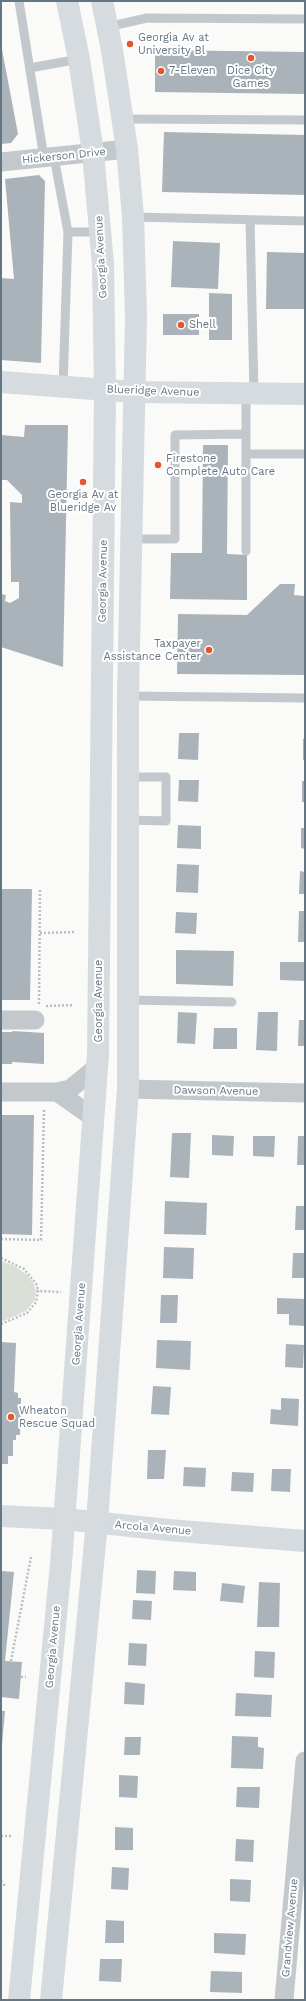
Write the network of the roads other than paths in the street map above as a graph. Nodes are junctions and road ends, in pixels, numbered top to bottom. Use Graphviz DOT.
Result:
graph roads {
  1 [pos="19,1"];
  2 [pos="67,1"];
  3 [pos="102,1"];
  4 [pos="305,19"];
  5 [pos="107,27"];
  6 [pos="79,59"];
  7 [pos="30,68"];
  8 [pos="124,119"];
  9 [pos="305,120"];
  10 [pos="127,149"];
  11 [pos="93,153"];
  12 [pos="49,157"];
  13 [pos="1,162"];
  14 [pos="133,216"];
  15 [pos="250,220"];
  16 [pos="305,221"];
  17 [pos="68,232"];
  18 [pos="101,232"];
  19 [pos="1,382"];
  20 [pos="63,387"];
  21 [pos="105,390"];
  22 [pos="134,392"];
  23 [pos="250,393"];
  24 [pos="305,394"];
  25 [pos="246,434"];
  26 [pos="246,454"];
  27 [pos="305,454"];
  28 [pos="130,539"];
  29 [pos="246,551"];
  30 [pos="128,696"];
  31 [pos="305,698"];
  32 [pos="128,777"];
  33 [pos="128,820"];
  34 [pos="129,1000"];
  35 [pos="232,1002"];
  36 [pos="37,1013"];
  37 [pos="1,1020"];
  38 [pos="99,1043"];
  39 [pos="97,1067"];
  40 [pos="128,1089"];
  41 [pos="1,1092"];
  42 [pos="56,1092"];
  43 [pos="305,1093"];
  44 [pos="94,1118"];
  45 [pos="1,1516"];
  46 [pos="64,1519"];
  47 [pos="97,1522"];
  48 [pos="305,1541"];
  49 [pos="305,1768"];
  50 [pos="19,2000"];
  51 [pos="51,2000"];
  52 [pos="284,2000"];
  1 -- 7 [label="lane"];
  2 -- 6 [label="main road, Georgia Avenue"];
  3 -- 5 [label="main road"];
  4 -- 5 [label="lane"];
  5 -- 8 [label="main road"];
  6 -- 7 [label="lane"];
  6 -- 11 [label="main road, Georgia Avenue"];
  7 -- 12 [label="lane"];
  8 -- 9 [label="lane"];
  8 -- 10 [label="main road"];
  10 -- 11 [label="street, Hickerson Drive"];
  10 -- 14 [label="main road"];
  11 -- 12 [label="street, Hickerson Drive"];
  11 -- 18 [label="main road, Georgia Avenue"];
  12 -- 13 [label="street, Hickerson Drive"];
  12 -- 17 [label="lane"];
  14 -- 15 [label="lane"];
  14 -- 22 [label="main road"];
  15 -- 16 [label="lane"];
  15 -- 23 [label="lane"];
  17 -- 18 [label="lane"];
  17 -- 20 [label="lane"];
  18 -- 21 [label="main road, Georgia Avenue"];
  19 -- 20 [label="main road, Blueridge Avenue"];
  20 -- 21 [label="main road, Blueridge Avenue"];
  21 -- 22 [label="main road, Blueridge Avenue"];
  21 -- 38 [label="main road, Georgia Avenue"];
  22 -- 23 [label="main road, Blueridge Avenue"];
  22 -- 28 [label="main road"];
  23 -- 24 [label="main road, Blueridge Avenue"];
  23 -- 25 [label="lane"];
  25 -- 26 [label="lane"];
  25 -- 28 [label="lane"];
  26 -- 27 [label="lane"];
  26 -- 29 [label="lane"];
  28 -- 30 [label="main road"];
  30 -- 31 [label="lane"];
  30 -- 32 [label="main road"];
  32 -- 33 [label="main road"];
  32 -- 33 [label="lane"];
  33 -- 34 [label="main road"];
  34 -- 35 [label="lane"];
  34 -- 40 [label="main road"];
  36 -- 37 [label="street"];
  38 -- 39 [label="main road, Georgia Avenue"];
  38 -- 40 [label="main road"];
  39 -- 42 [label="street"];
  39 -- 44 [label="main road, Georgia Avenue"];
  40 -- 43 [label="street, Dawson Avenue"];
  40 -- 44 [label="main road"];
  40 -- 47 [label="main road"];
  41 -- 42 [label="street"];
  42 -- 44 [label="street"];
  44 -- 46 [label="main road, Georgia Avenue"];
  45 -- 46 [label="main road, Arcola Avenue"];
  46 -- 47 [label="main road, Arcola Avenue"];
  46 -- 50 [label="main road, Georgia Avenue"];
  47 -- 48 [label="main road, Arcola Avenue"];
  47 -- 51 [label="main road"];
  49 -- 52 [label="street, Grandview Avenue"];
}
